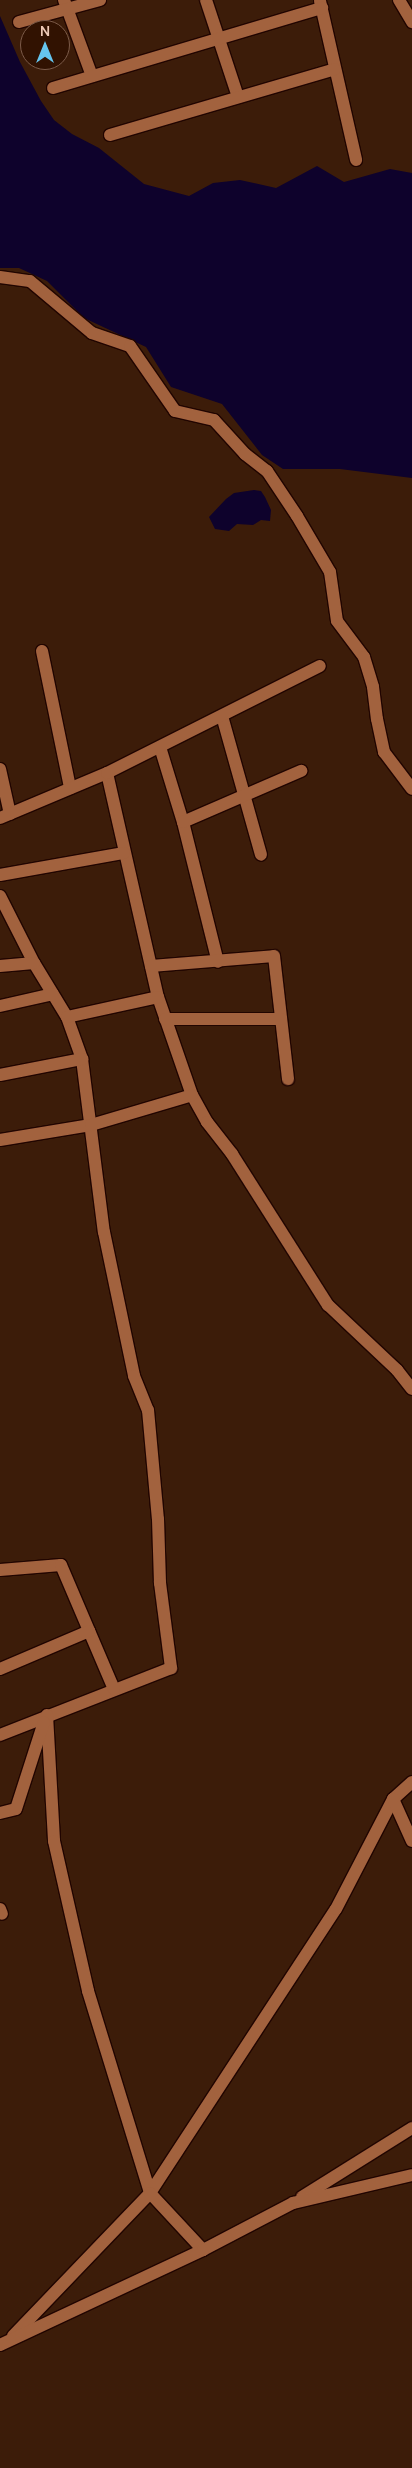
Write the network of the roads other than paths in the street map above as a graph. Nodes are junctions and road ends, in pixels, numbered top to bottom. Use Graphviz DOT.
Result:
graph roads {
  1 [pos="100,0"];
  2 [pos="206,0"];
  3 [pos="399,0"];
  4 [pos="66,4"];
  5 [pos="321,4"];
  6 [pos="19,22"];
  7 [pos="412,22"];
  8 [pos="218,37"];
  9 [pos="335,69"];
  10 [pos="92,76"];
  11 [pos="53,88"];
  12 [pos="238,98"];
  13 [pos="110,135"];
  14 [pos="356,160"];
  15 [pos="0,277"];
  16 [pos="42,651"];
  17 [pos="320,666"];
  18 [pos="222,716"];
  19 [pos="160,747"];
  20 [pos="0,769"];
  21 [pos="301,771"];
  22 [pos="107,773"];
  23 [pos="70,788"];
  24 [pos="412,789"];
  25 [pos="244,796"];
  26 [pos="5,816"];
  27 [pos="182,822"];
  28 [pos="124,853"];
  29 [pos="261,855"];
  30 [pos="0,875"];
  31 [pos="0,896"];
  32 [pos="218,962"];
  33 [pos="34,963"];
  34 [pos="0,966"];
  35 [pos="151,966"];
  36 [pos="53,994"];
  37 [pos="158,997"];
  38 [pos="0,1006"];
  39 [pos="67,1017"];
  40 [pos="281,1019"];
  41 [pos="165,1020"];
  42 [pos="82,1059"];
  43 [pos="0,1075"];
  44 [pos="288,1079"];
  45 [pos="192,1095"];
  46 [pos="91,1125"];
  47 [pos="0,1140"];
  48 [pos="412,1389"];
  49 [pos="0,1570"];
  50 [pos="89,1631"];
  51 [pos="0,1669"];
  52 [pos="114,1689"];
  53 [pos="47,1715"];
  54 [pos="0,1734"];
  55 [pos="412,1782"];
  56 [pos="393,1800"];
  57 [pos="0,1813"];
  58 [pos="412,1842"];
  59 [pos="412,2128"];
  60 [pos="412,2175"];
  61 [pos="150,2193"];
  62 [pos="293,2203"];
  63 [pos="203,2250"];
  64 [pos="4,2343"];
  1 -- 4 [label="street"];
  2 -- 8 [label="street"];
  3 -- 7 [label="street"];
  4 -- 6 [label="street"];
  4 -- 10 [label="street"];
  5 -- 8 [label="street"];
  5 -- 9 [label="street"];
  8 -- 10 [label="street"];
  8 -- 12 [label="street"];
  9 -- 12 [label="street"];
  9 -- 14 [label="street"];
  10 -- 11 [label="street"];
  12 -- 13 [label="street"];
  15 -- 24 [label="street"];
  16 -- 23 [label="street"];
  17 -- 18 [label="street"];
  18 -- 19 [label="street"];
  18 -- 25 [label="street"];
  19 -- 22 [label="street"];
  19 -- 27 [label="street"];
  20 -- 26 [label="street"];
  21 -- 25 [label="street"];
  22 -- 23 [label="street"];
  22 -- 28 [label="street"];
  23 -- 26 [label="street"];
  25 -- 27 [label="street"];
  25 -- 29 [label="street"];
  27 -- 32 [label="street"];
  28 -- 30 [label="street"];
  28 -- 35 [label="street"];
  31 -- 33 [label="street"];
  32 -- 35 [label="street"];
  32 -- 40 [label="street"];
  33 -- 34 [label="street"];
  33 -- 36 [label="street"];
  35 -- 37 [label="street"];
  36 -- 38 [label="street"];
  36 -- 39 [label="street"];
  37 -- 39 [label="street"];
  37 -- 41 [label="street"];
  39 -- 42 [label="street"];
  40 -- 41 [label="street"];
  40 -- 44 [label="street"];
  41 -- 45 [label="street"];
  42 -- 43 [label="street"];
  42 -- 46 [label="street"];
  45 -- 46 [label="street"];
  45 -- 48 [label="street"];
  46 -- 47 [label="street"];
  46 -- 52 [label="street"];
  49 -- 50 [label="street"];
  50 -- 51 [label="street"];
  50 -- 52 [label="street"];
  52 -- 53 [label="street"];
  53 -- 54 [label="street"];
  53 -- 57 [label="street"];
  53 -- 61 [label="street"];
  55 -- 56 [label="street"];
  56 -- 58 [label="street"];
  56 -- 61 [label="street"];
  59 -- 62 [label="street"];
  60 -- 62 [label="street"];
  61 -- 63 [label="street"];
  61 -- 64 [label="street"];
  62 -- 63 [label="street"];
  63 -- 64 [label="street"];
}
